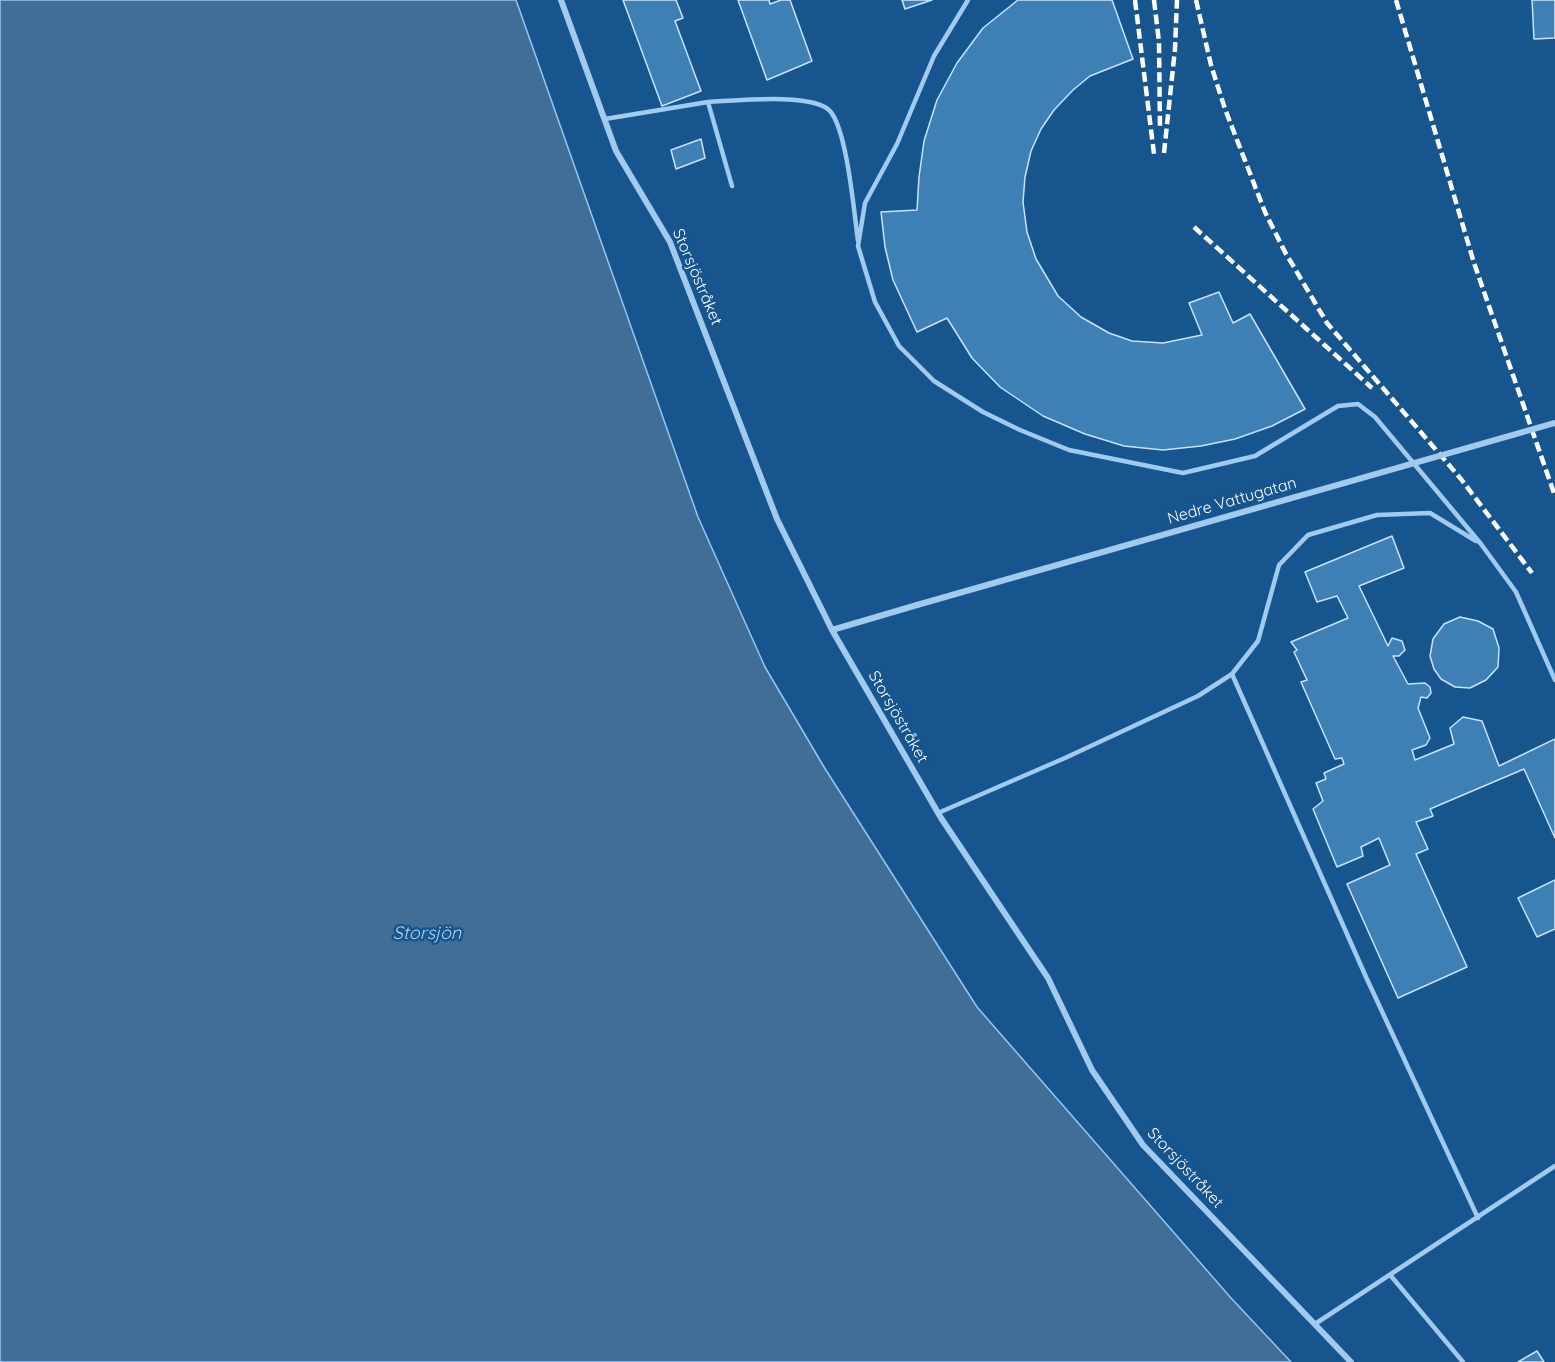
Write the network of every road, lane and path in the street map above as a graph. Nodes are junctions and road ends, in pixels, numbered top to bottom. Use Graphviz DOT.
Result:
graph roads {
  1 [pos="561,0"];
  2 [pos="968,0"];
  3 [pos="708,102"];
  4 [pos="604,119"];
  5 [pos="732,186"];
  6 [pos="858,246"];
  7 [pos="1555,423"];
  8 [pos="1481,544"];
  9 [pos="832,630"];
  10 [pos="1232,674"];
  11 [pos="1555,680"];
  12 [pos="938,813"];
  13 [pos="1555,1166"];
  14 [pos="1478,1218"];
  15 [pos="1391,1276"];
  16 [pos="1315,1324"];
  17 [pos="1352,1362"];
  18 [pos="1463,1362"];
  1 -- 4 [label="street, Storsjöstråket"];
  2 -- 6 [label="lane"];
  3 -- 4 [label="lane"];
  3 -- 5 [label="lane"];
  3 -- 6 [label="lane"];
  4 -- 9 [label="street, Storsjöstråket"];
  6 -- 8 [label="lane"];
  7 -- 9 [label="street, Nedre Vattugatan, bridge"];
  8 -- 10 [label="lane"];
  8 -- 11 [label="lane"];
  9 -- 12 [label="street, Storsjöstråket"];
  10 -- 12 [label="lane"];
  10 -- 14 [label="lane"];
  12 -- 16 [label="street, Storsjöstråket"];
  13 -- 14 [label="lane"];
  14 -- 15 [label="lane"];
  15 -- 16 [label="lane"];
  15 -- 18 [label="lane"];
  16 -- 17 [label="street, Storsjöstråket"];
}
